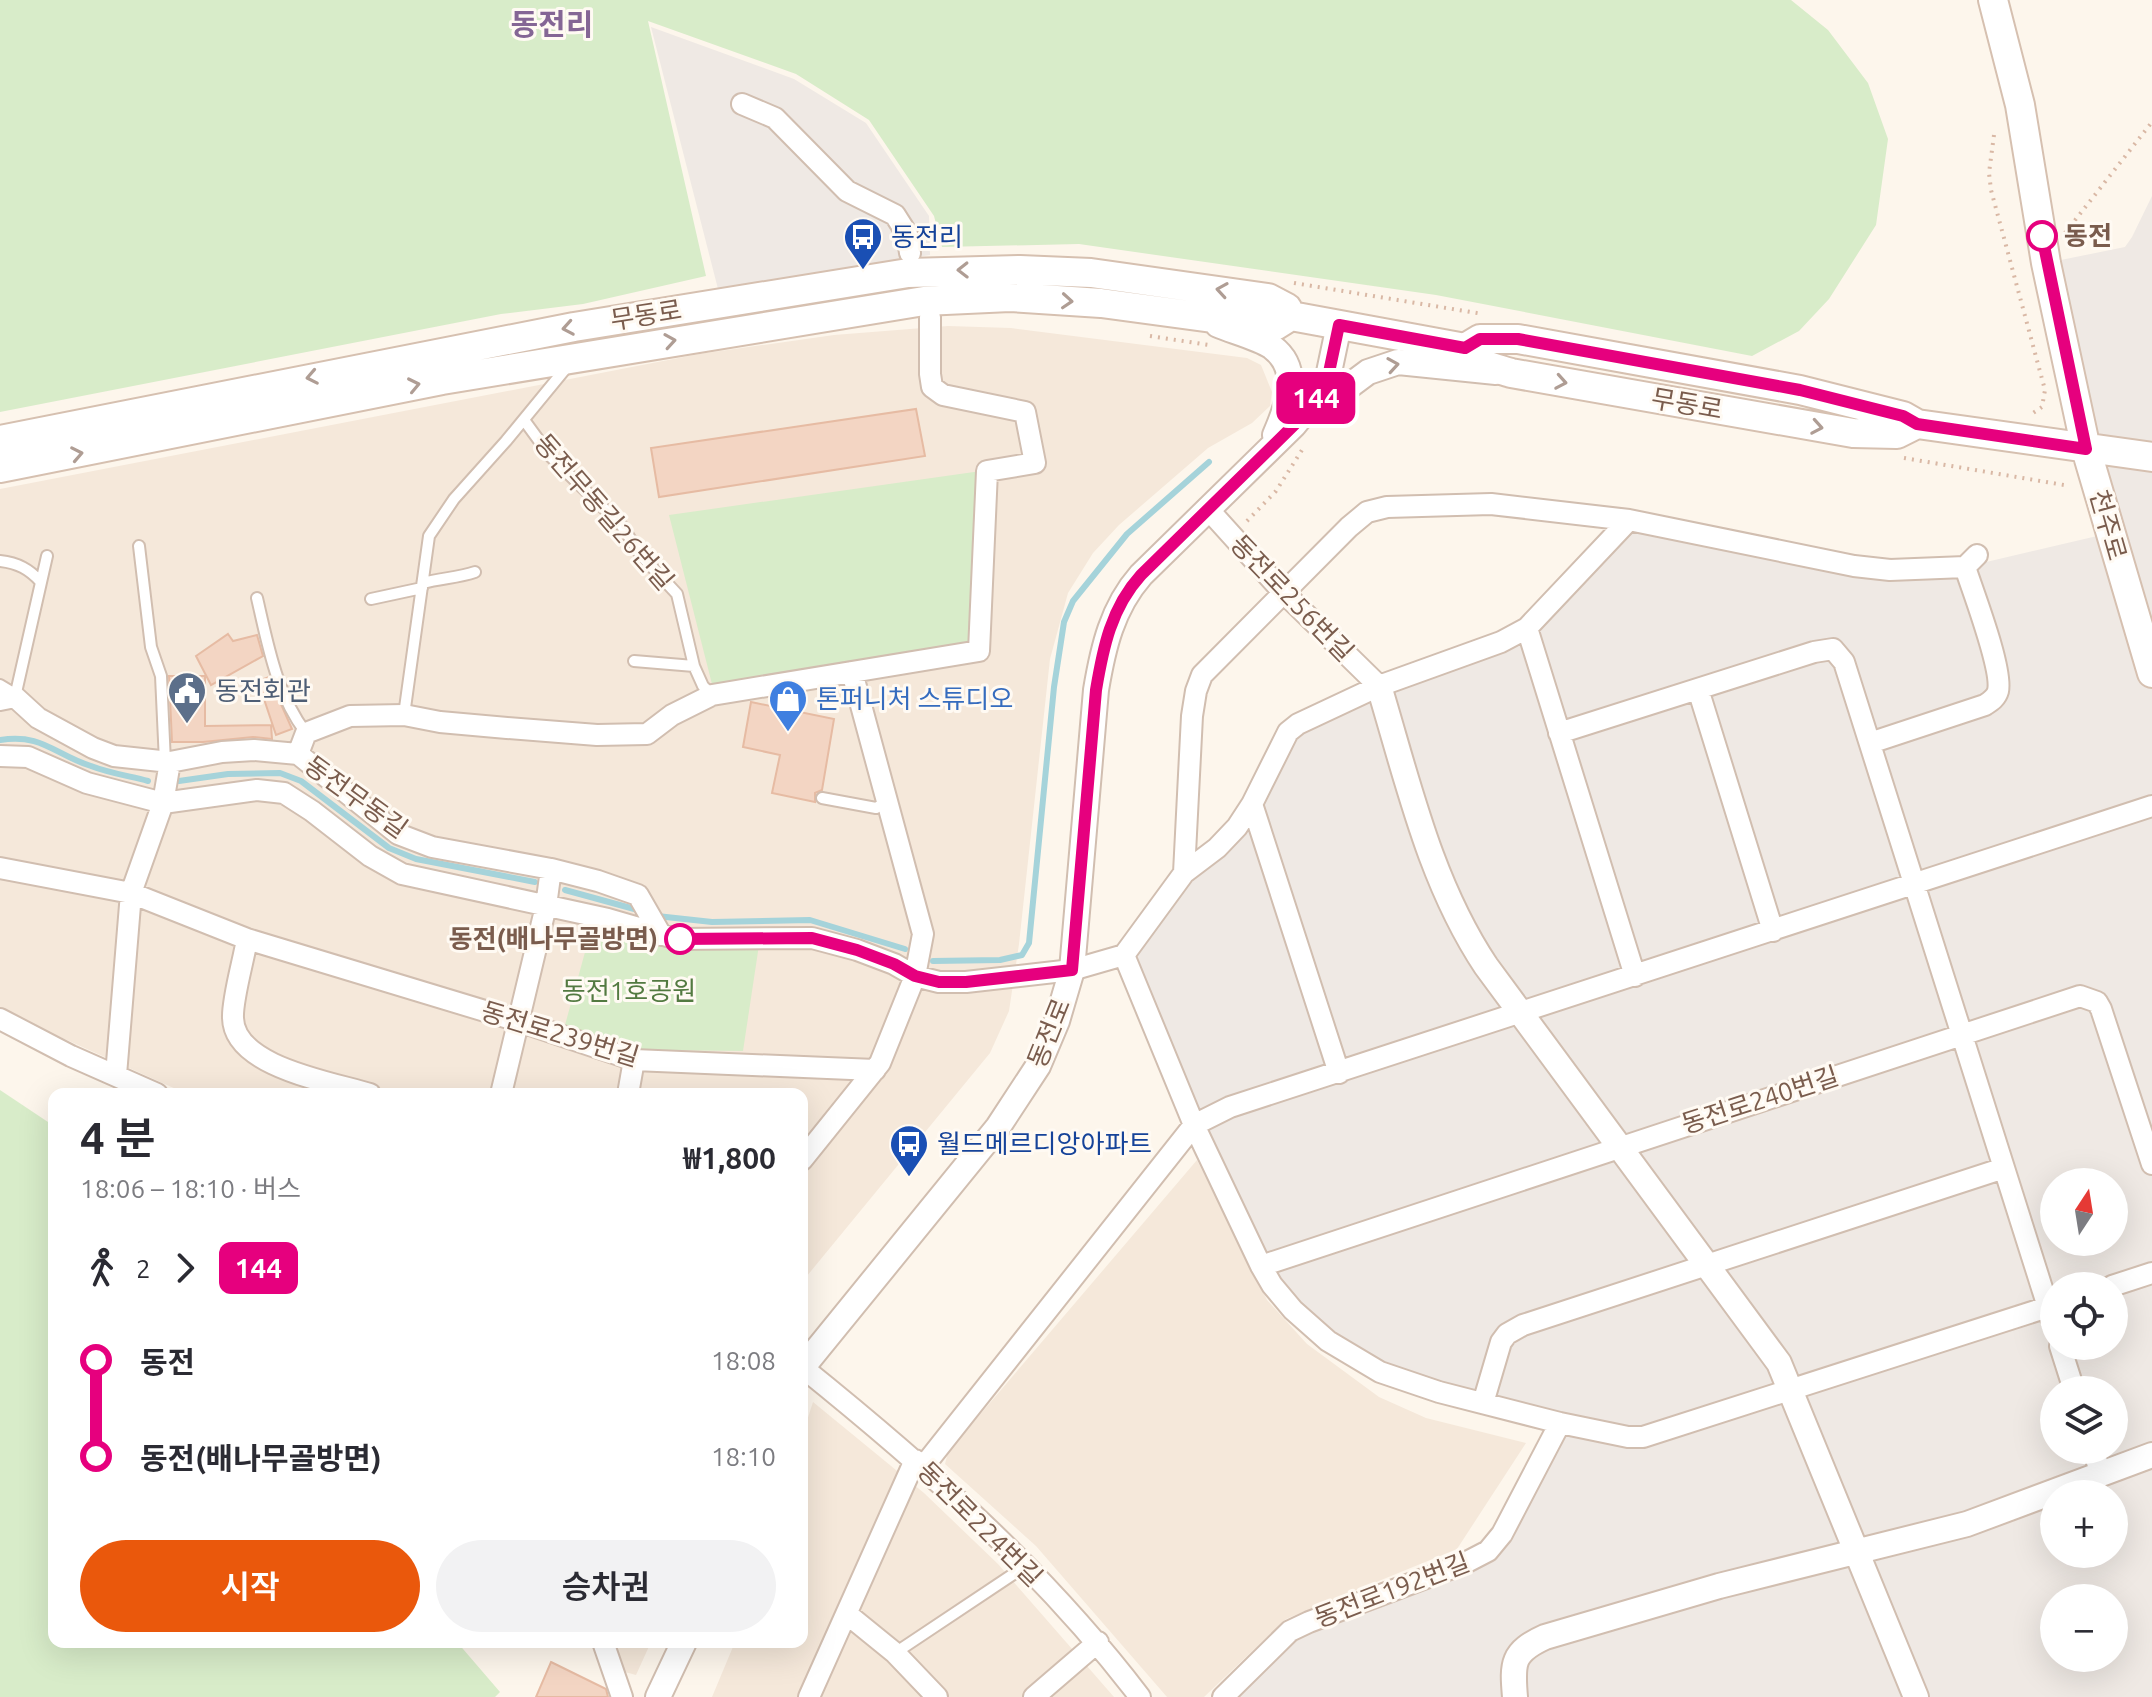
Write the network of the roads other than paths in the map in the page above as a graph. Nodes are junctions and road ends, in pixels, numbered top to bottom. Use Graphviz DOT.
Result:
graph roads {
  1 [pos="1993,0"];
  2 [pos="742,104"];
  3 [pos="910,253"];
  4 [pos="1186,313"];
  5 [pos="1291,316"];
  6 [pos="930,317"];
  7 [pos="1339,325"];
  8 [pos="1465,348"];
  9 [pos="578,356"];
  10 [pos="1511,373"];
  11 [pos="524,420"];
  12 [pos="1917,424"];
  13 [pos="0,440"];
  14 [pos="2086,449"];
  15 [pos="1269,450"];
  16 [pos="2152,457"];
  17 [pos="0,468"];
  18 [pos="1207,508"];
  19 [pos="1629,520"];
  20 [pos="139,546"];
  21 [pos="47,556"];
  22 [pos="0,561"];
  23 [pos="475,572"];
  24 [pos="41,582"];
  25 [pos="422,586"];
  26 [pos="1283,592"];
  27 [pos="257,598"];
  28 [pos="371,599"];
  29 [pos="1527,628"];
  30 [pos="634,661"];
  31 [pos="694,666"];
  32 [pos="852,672"];
  33 [pos="2152,673"];
  34 [pos="1379,686"];
  35 [pos="1698,689"];
  36 [pos="8,694"];
  37 [pos="712,695"];
  38 [pos="404,715"];
  39 [pos="306,733"];
  40 [pos="1559,733"];
  41 [pos="1870,743"];
  42 [pos="298,754"];
  43 [pos="0,756"];
  44 [pos="168,762"];
  45 [pos="822,798"];
  46 [pos="887,802"];
  47 [pos="163,803"];
  48 [pos="1252,804"];
  49 [pos="2152,806"];
  50 [pos="0,868"];
  51 [pos="551,869"];
  52 [pos="1184,873"];
  53 [pos="1914,884"];
  54 [pos="131,893"];
  55 [pos="546,906"];
  56 [pos="1773,931"];
  57 [pos="669,937"];
  58 [pos="247,939"];
  59 [pos="1124,955"];
  60 [pos="1072,970"];
  61 [pos="915,976"];
  62 [pos="1635,976"];
  63 [pos="1521,1013"];
  64 [pos="0,1019"];
  65 [pos="518,1021"];
  66 [pos="1962,1034"];
  67 [pos="634,1060"];
  68 [pos="875,1070"];
  69 [pos="1339,1073"];
  70 [pos="116,1075"];
  71 [pos="144,1088"];
  72 [pos="349,1088"];
  73 [pos="502,1088"];
  74 [pos="629,1088"];
  75 [pos="1194,1125"];
  76 [pos="1620,1147"];
  77 [pos="808,1153"];
  78 [pos="2152,1164"];
  79 [pos="2004,1168"];
  80 [pos="1708,1265"];
  81 [pos="1261,1266"];
  82 [pos="2152,1273"];
  83 [pos="2040,1276"];
  84 [pos="2128,1281"];
  85 [pos="2040,1316"];
  86 [pos="808,1360"];
  87 [pos="808,1372"];
  88 [pos="1791,1389"];
  89 [pos="1483,1403"];
  90 [pos="1560,1423"];
  91 [pos="2152,1455"];
  92 [pos="919,1463"];
  93 [pos="2098,1464"];
  94 [pos="2101,1474"];
  95 [pos="1856,1553"];
  96 [pos="1024,1567"];
  97 [pos="847,1614"];
  98 [pos="1098,1642"];
  99 [pos="605,1648"];
  100 [pos="681,1648"];
  101 [pos="895,1653"];
  102 [pos="622,1697"];
  103 [pos="658,1697"];
  104 [pos="809,1697"];
  105 [pos="937,1697"];
  106 [pos="1034,1697"];
  107 [pos="1140,1697"];
  108 [pos="1223,1697"];
  109 [pos="1515,1697"];
  110 [pos="1916,1697"];
  1 -- 14 [label="main road, 천주로"];
  2 -- 3 [label="street"];
  4 -- 5 [label="main road, 무동로"];
  9 -- 4 [label="main road, 무동로, one-way"];
  4 -- 15 [label="street"];
  5 -- 7 [label="main road, 무동로"];
  5 -- 13 [label="main road, 무동로, one-way"];
  6 -- 32 [label="street"];
  7 -- 8 [label="main road, 무동로"];
  7 -- 15 [label="street, 동전로"];
  8 -- 10 [label="main road, 무동로"];
  8 -- 12 [label="main road, 무동로"];
  9 -- 11 [label="lane, 동전무동길26번길"];
  17 -- 9 [label="main road, 무동로, one-way"];
  10 -- 12 [label="main road, 무동로, one-way"];
  15 -- 10 [label="street, one-way"];
  11 -- 25 [label="lane, 동전무동길26번길"];
  11 -- 31 [label="lane, 동전무동길26번길"];
  12 -- 14 [label="main road, 무동로"];
  14 -- 16 [label="main road, 무동로"];
  14 -- 33 [label="main road, 천주로"];
  15 -- 18 [label="street, 동전로"];
  18 -- 26 [label="street, 동전로256번길"];
  18 -- 60 [label="street, 동전로"];
  19 -- 26 [label="street"];
  19 -- 29 [label="street"];
  19 -- 41 [label="street"];
  20 -- 44 [label="lane"];
  21 -- 24 [label="lane, 동전무동길"];
  22 -- 24 [label="lane"];
  23 -- 25 [label="lane"];
  24 -- 36 [label="lane, 동전무동길"];
  25 -- 28 [label="lane"];
  25 -- 38 [label="lane, 동전무동길26번길"];
  26 -- 34 [label="street, 동전로256번길"];
  26 -- 52 [label="street"];
  27 -- 39 [label="lane"];
  29 -- 34 [label="street"];
  29 -- 40 [label="street"];
  30 -- 31 [label="lane"];
  31 -- 37 [label="lane, 동전무동길26번길"];
  32 -- 37 [label="street"];
  32 -- 46 [label="street"];
  34 -- 48 [label="street"];
  34 -- 63 [label="street"];
  35 -- 40 [label="street"];
  35 -- 41 [label="street"];
  35 -- 56 [label="street"];
  36 -- 44 [label="street, 동전무동길"];
  37 -- 38 [label="street"];
  38 -- 39 [label="street"];
  39 -- 42 [label="street"];
  40 -- 62 [label="street"];
  41 -- 53 [label="street"];
  42 -- 44 [label="street, 동전무동길"];
  42 -- 51 [label="street, 동전무동길"];
  43 -- 47 [label="street"];
  44 -- 47 [label="street"];
  45 -- 46 [label="lane"];
  46 -- 61 [label="street"];
  47 -- 54 [label="street"];
  47 -- 55 [label="street"];
  48 -- 52 [label="street"];
  48 -- 69 [label="street"];
  49 -- 53 [label="street"];
  50 -- 54 [label="street, 동전로239번길"];
  51 -- 55 [label="street"];
  51 -- 57 [label="street, 동전무동길"];
  52 -- 59 [label="street"];
  53 -- 56 [label="street"];
  53 -- 66 [label="street"];
  54 -- 58 [label="street, 동전로239번길"];
  54 -- 70 [label="street"];
  55 -- 57 [label="street"];
  55 -- 65 [label="street"];
  56 -- 62 [label="street"];
  57 -- 61 [label="street"];
  58 -- 65 [label="street, 동전로239번길"];
  58 -- 72 [label="street"];
  59 -- 60 [label="street"];
  59 -- 75 [label="street"];
  60 -- 61 [label="street"];
  60 -- 86 [label="street, 동전로"];
  61 -- 68 [label="street"];
  62 -- 63 [label="street"];
  63 -- 69 [label="street"];
  63 -- 76 [label="street"];
  64 -- 70 [label="street"];
  65 -- 67 [label="street, 동전로239번길"];
  65 -- 73 [label="street"];
  66 -- 76 [label="street, 동전로240번길"];
  66 -- 78 [label="street, 동전로240번길"];
  66 -- 79 [label="street"];
  67 -- 68 [label="street, 동전로239번길"];
  67 -- 74 [label="street"];
  68 -- 77 [label="street"];
  69 -- 75 [label="street"];
  70 -- 71 [label="street"];
  75 -- 81 [label="street"];
  75 -- 92 [label="street"];
  76 -- 80 [label="street"];
  76 -- 81 [label="street, 동전로240번길"];
  79 -- 80 [label="street"];
  79 -- 83 [label="street"];
  80 -- 88 [label="street"];
  80 -- 89 [label="street"];
  81 -- 89 [label="street"];
  82 -- 84 [label="street"];
  85 -- 88 [label="street"];
  87 -- 92 [label="street, 동전로224번길"];
  88 -- 90 [label="street"];
  88 -- 95 [label="street"];
  89 -- 90 [label="street"];
  90 -- 108 [label="street, 동전로192번길"];
  91 -- 94 [label="street"];
  92 -- 96 [label="street, 동전로224번길"];
  92 -- 97 [label="street"];
  93 -- 94 [label="street"];
  94 -- 95 [label="street"];
  95 -- 109 [label="street"];
  95 -- 110 [label="street"];
  96 -- 98 [label="street, 동전로224번길"];
  96 -- 101 [label="lane"];
  97 -- 101 [label="street"];
  97 -- 104 [label="street"];
  98 -- 106 [label="street"];
  98 -- 107 [label="street, 동전로224번길"];
  99 -- 102 [label="street"];
  100 -- 103 [label="street"];
  101 -- 105 [label="street"];
}
